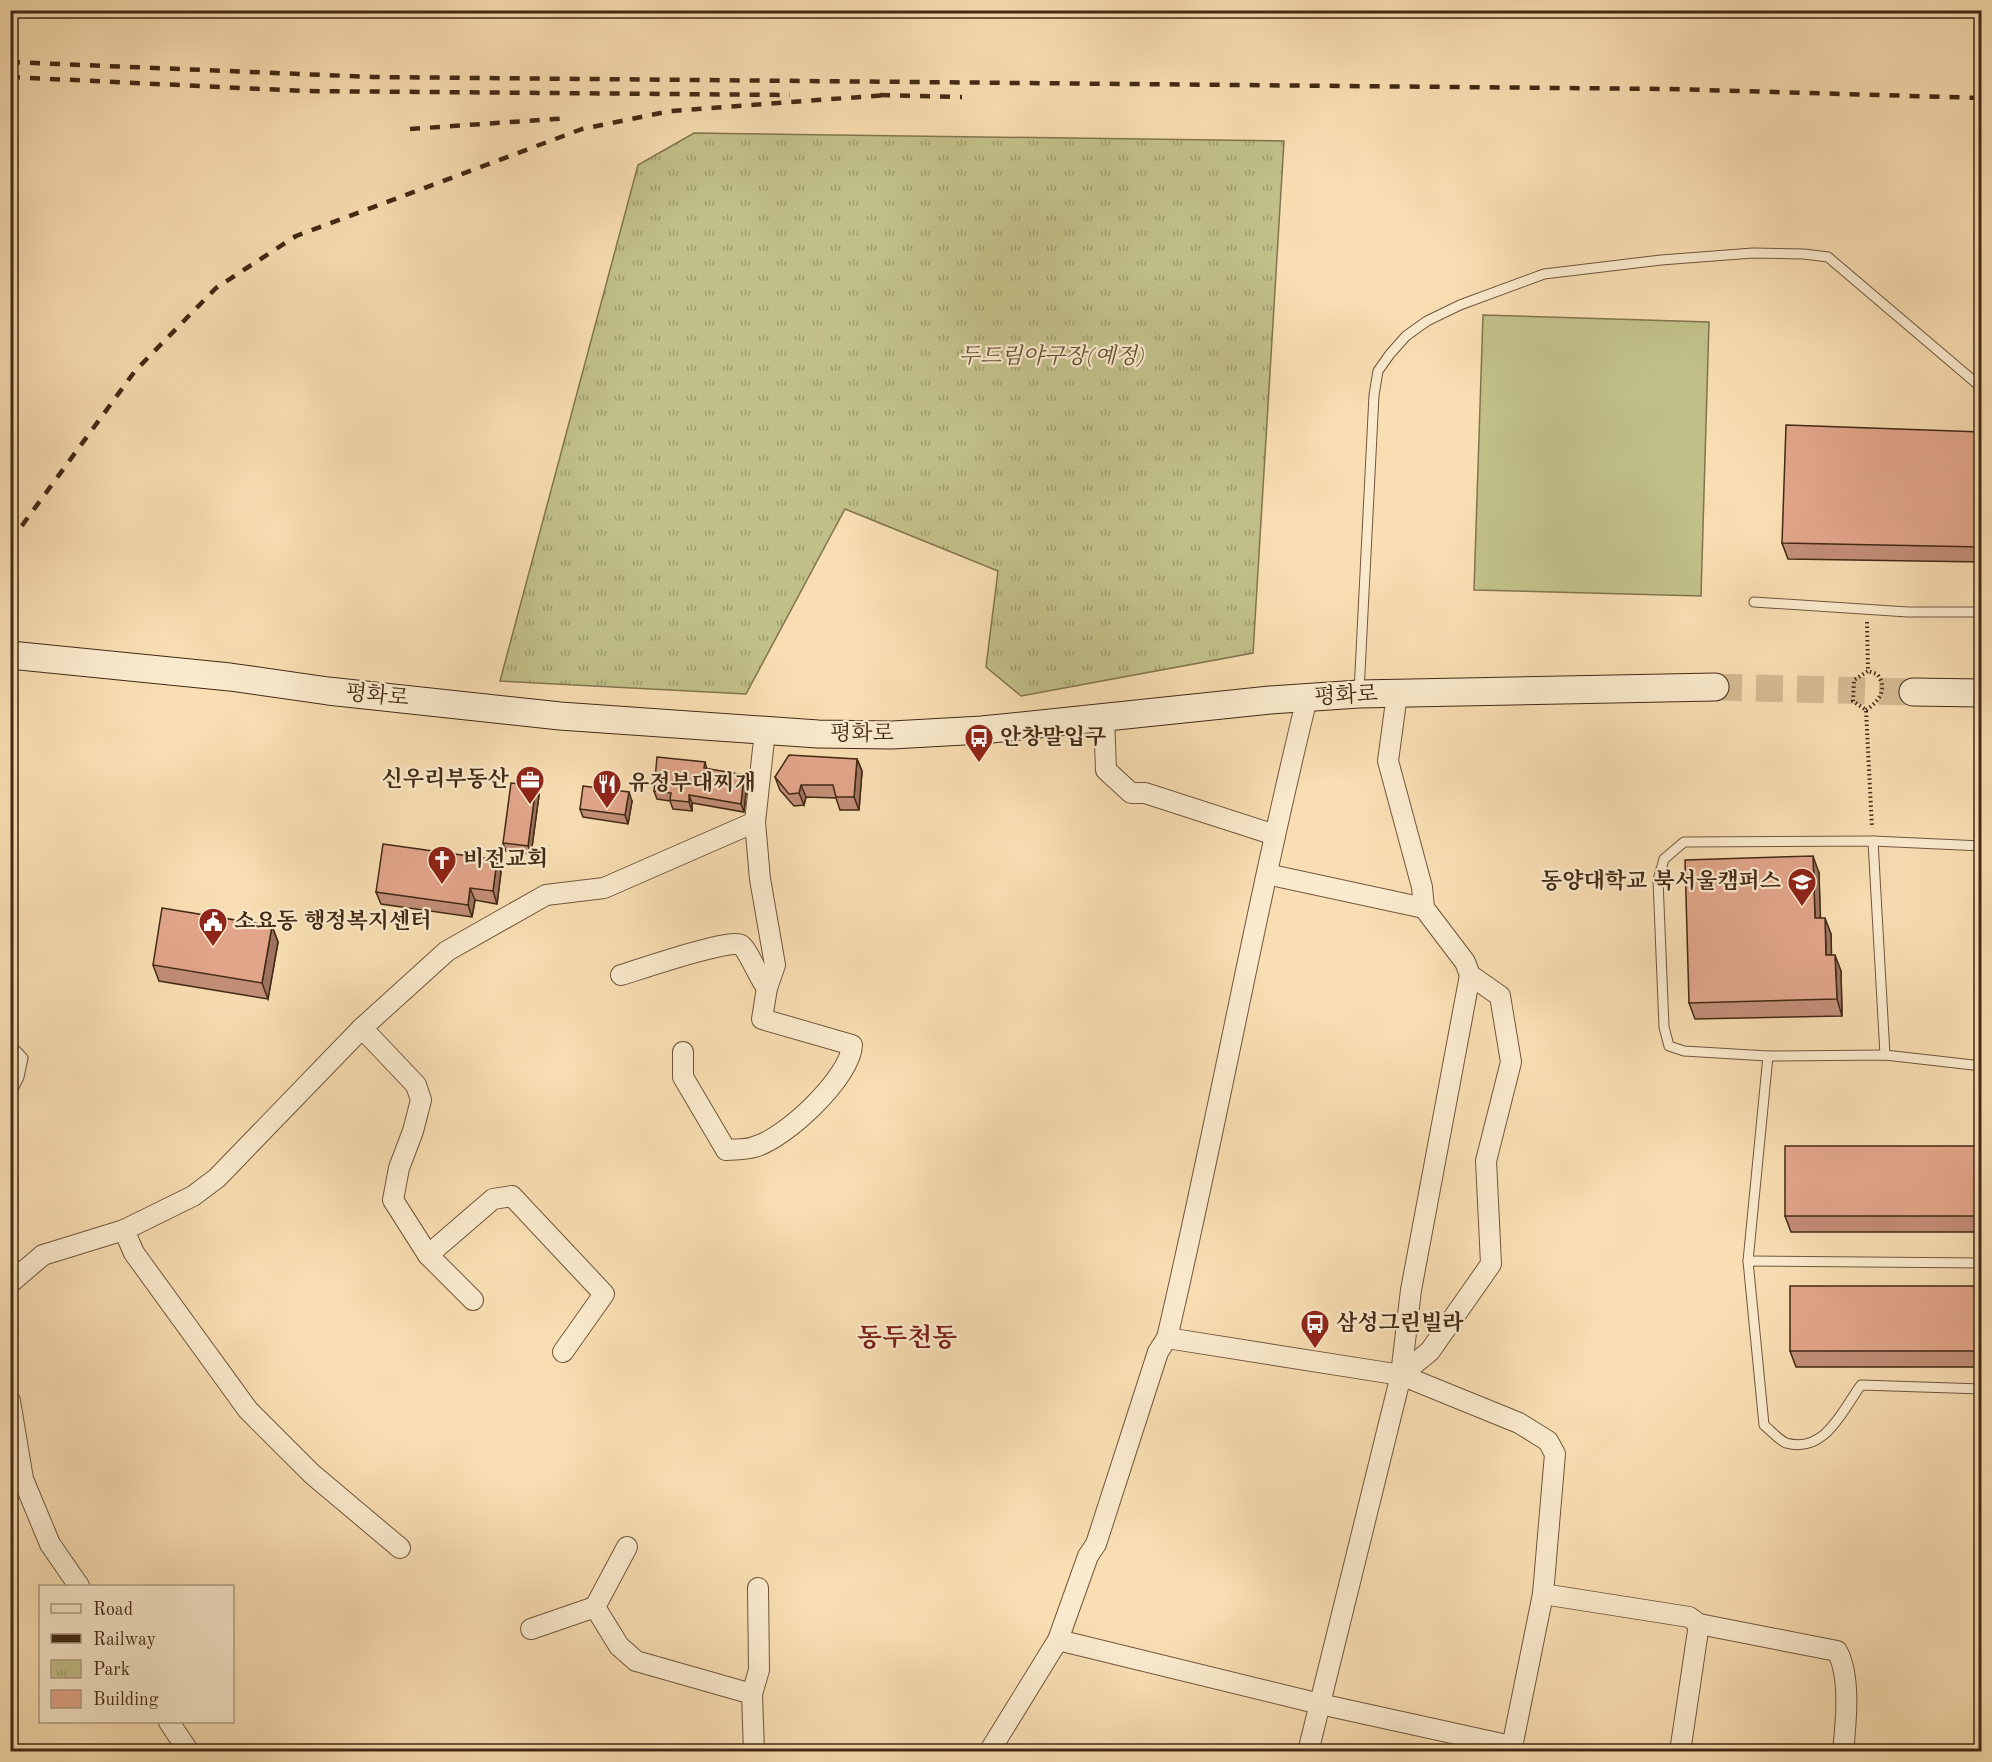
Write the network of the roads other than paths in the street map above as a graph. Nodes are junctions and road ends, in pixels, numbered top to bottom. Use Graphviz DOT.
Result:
graph roads {
  1 [pos="1263,10"];
  2 [pos="1328,10"];
  3 [pos="1316,11"];
  4 [pos="1982,388"];
  5 [pos="1754,602"];
  6 [pos="1982,612"];
  7 [pos="10,655"];
  8 [pos="1715,687"];
  9 [pos="1913,692"];
  10 [pos="1982,693"];
  11 [pos="1359,694"];
  12 [pos="1397,694"];
  13 [pos="1307,698"];
  14 [pos="1104,716"];
  15 [pos="765,731"];
  16 [pos="755,822"];
  17 [pos="1275,835"];
  18 [pos="1873,841"];
  19 [pos="1982,846"];
  20 [pos="1267,874"];
  21 [pos="1424,908"];
  22 [pos="621,975"];
  23 [pos="1470,975"];
  24 [pos="767,988"];
  25 [pos="362,1028"];
  26 [pos="10,1044"];
  27 [pos="683,1052"];
  28 [pos="1768,1056"];
  29 [pos="1886,1056"];
  30 [pos="1982,1066"];
  31 [pos="10,1095"];
  32 [pos="124,1230"];
  33 [pos="428,1255"];
  34 [pos="1748,1261"];
  35 [pos="1982,1263"];
  36 [pos="10,1283"];
  37 [pos="473,1299"];
  38 [pos="1167,1338"];
  39 [pos="563,1352"];
  40 [pos="1401,1375"];
  41 [pos="1982,1389"];
  42 [pos="10,1401"];
  43 [pos="627,1547"];
  44 [pos="400,1548"];
  45 [pos="78,1585"];
  46 [pos="758,1588"];
  47 [pos="1543,1594"];
  48 [pos="595,1607"];
  49 [pos="1699,1624"];
  50 [pos="531,1629"];
  51 [pos="1058,1640"];
  52 [pos="752,1694"];
  53 [pos="1320,1704"];
  54 [pos="170,1723"];
  55 [pos="1511,1749"];
  56 [pos="189,1752"];
  57 [pos="754,1752"];
  58 [pos="989,1752"];
  59 [pos="1308,1752"];
  60 [pos="1680,1752"];
  61 [pos="1843,1752"];
  1 -- 3 [label="lane"];
  2 -- 3 [label="lane"];
  4 -- 11 [label="lane"];
  5 -- 6 [label="lane"];
  7 -- 15 [label="main road, 평화로"];
  8 -- 12 [label="main road, 평화로"];
  9 -- 10 [label="main road"];
  11 -- 12 [label="main road, 평화로"];
  11 -- 13 [label="main road, 평화로"];
  12 -- 21 [label="street"];
  13 -- 14 [label="main road, 평화로"];
  13 -- 17 [label="street"];
  14 -- 15 [label="main road, 평화로"];
  14 -- 17 [label="street"];
  15 -- 16 [label="street"];
  16 -- 24 [label="street"];
  16 -- 25 [label="street"];
  17 -- 20 [label="street"];
  18 -- 19 [label="lane"];
  18 -- 28 [label="lane"];
  18 -- 29 [label="lane"];
  20 -- 21 [label="street"];
  20 -- 38 [label="street"];
  21 -- 23 [label="street"];
  22 -- 24 [label="street"];
  23 -- 40 [label="street"];
  23 -- 40 [label="street"];
  24 -- 27 [label="street"];
  25 -- 32 [label="street"];
  25 -- 33 [label="street"];
  26 -- 31 [label="lane"];
  28 -- 29 [label="lane"];
  28 -- 34 [label="lane"];
  29 -- 30 [label="lane"];
  32 -- 36 [label="street"];
  32 -- 44 [label="street"];
  33 -- 37 [label="street"];
  33 -- 39 [label="street"];
  34 -- 35 [label="lane"];
  34 -- 41 [label="lane"];
  38 -- 40 [label="street"];
  38 -- 51 [label="street"];
  40 -- 47 [label="street"];
  40 -- 53 [label="street"];
  42 -- 45 [label="street"];
  43 -- 48 [label="street"];
  46 -- 52 [label="street"];
  47 -- 49 [label="street"];
  47 -- 55 [label="street"];
  48 -- 50 [label="street"];
  48 -- 52 [label="street"];
  49 -- 60 [label="street"];
  49 -- 61 [label="street"];
  51 -- 53 [label="street"];
  51 -- 58 [label="street"];
  52 -- 57 [label="street"];
  53 -- 55 [label="street"];
  53 -- 59 [label="street"];
  54 -- 56 [label="street"];
}
